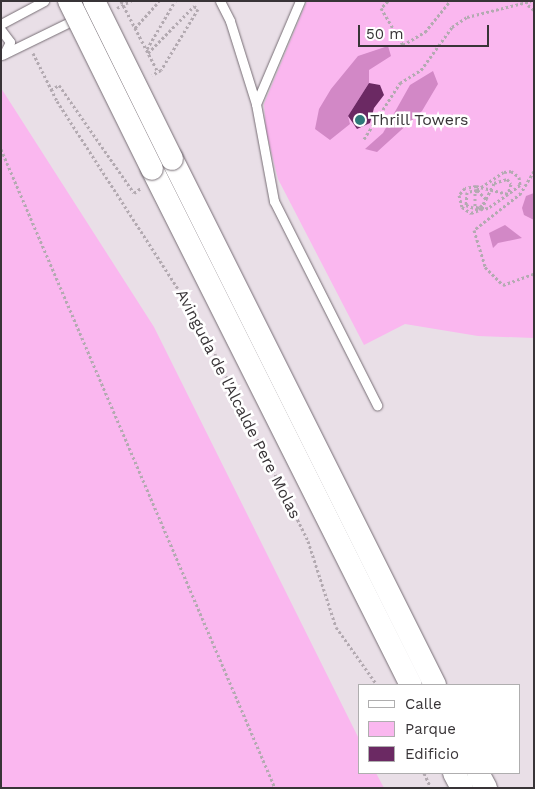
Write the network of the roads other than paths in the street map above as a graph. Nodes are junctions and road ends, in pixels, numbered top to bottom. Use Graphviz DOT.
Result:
graph roads {
  1 [pos="44,1"];
  2 [pos="69,1"];
  3 [pos="94,1"];
  4 [pos="112,1"];
  5 [pos="220,1"];
  6 [pos="300,1"];
  7 [pos="1,24"];
  8 [pos="1,30"];
  9 [pos="256,104"];
  10 [pos="162,164"];
  11 [pos="377,405"];
  12 [pos="411,684"];
  13 [pos="434,684"];
  14 [pos="455,774"];
  15 [pos="479,774"];
  16 [pos="462,788"];
  17 [pos="486,788"];
  1 -- 7 [label="lane"];
  2 -- 10 [label="street, Avinguda de l'Alcalde Pere Molas, bridge"];
  3 -- 10 [label="street, Avinguda de l'Alcalde Pere Molas, bridge"];
  4 -- 8 [label="lane"];
  5 -- 9 [label="lane"];
  6 -- 9 [label="lane"];
  9 -- 11 [label="lane"];
  10 -- 12 [label="street, Avinguda de l'Alcalde Pere Molas"];
  10 -- 13 [label="street, Avinguda de l'Alcalde Pere Molas"];
  14 -- 16 [label="street"];
  15 -- 17 [label="street"];
}
